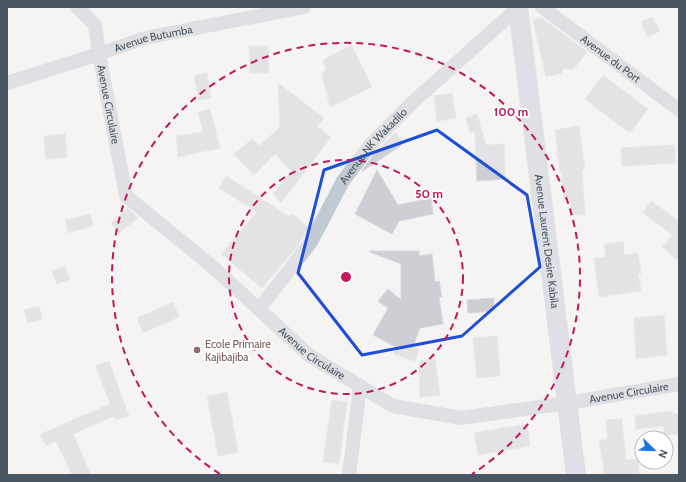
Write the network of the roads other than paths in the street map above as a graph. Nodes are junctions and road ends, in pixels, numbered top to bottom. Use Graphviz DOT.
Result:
graph roads {
  1 [pos="77,7"];
  2 [pos="304,7"];
  3 [pos="542,7"];
  4 [pos="518,8"];
  5 [pos="99,54"];
  6 [pos="7,83"];
  7 [pos="679,110"];
  8 [pos="259,309"];
  9 [pos="679,384"];
  10 [pos="360,387"];
  11 [pos="568,403"];
  12 [pos="349,475"];
  13 [pos="576,475"];
  1 -- 5 [label="street, Avenue Circulaire"];
  2 -- 5 [label="street, Avenue Butumba"];
  3 -- 7 [label="street, Avenue du Port"];
  4 -- 8 [label="street, Avenue NK Wakadilo"];
  4 -- 11 [label="main road, Avenue Laurent Desire Kabila"];
  5 -- 6 [label="street, Avenue Butumba"];
  5 -- 8 [label="street, Avenue Circulaire"];
  8 -- 10 [label="street, Avenue Circulaire"];
  9 -- 11 [label="street, Avenue Circulaire"];
  10 -- 11 [label="street, Avenue Circulaire"];
  10 -- 12 [label="street"];
  11 -- 13 [label="main road, Avenue Laurent Desire Kabila"];
}
